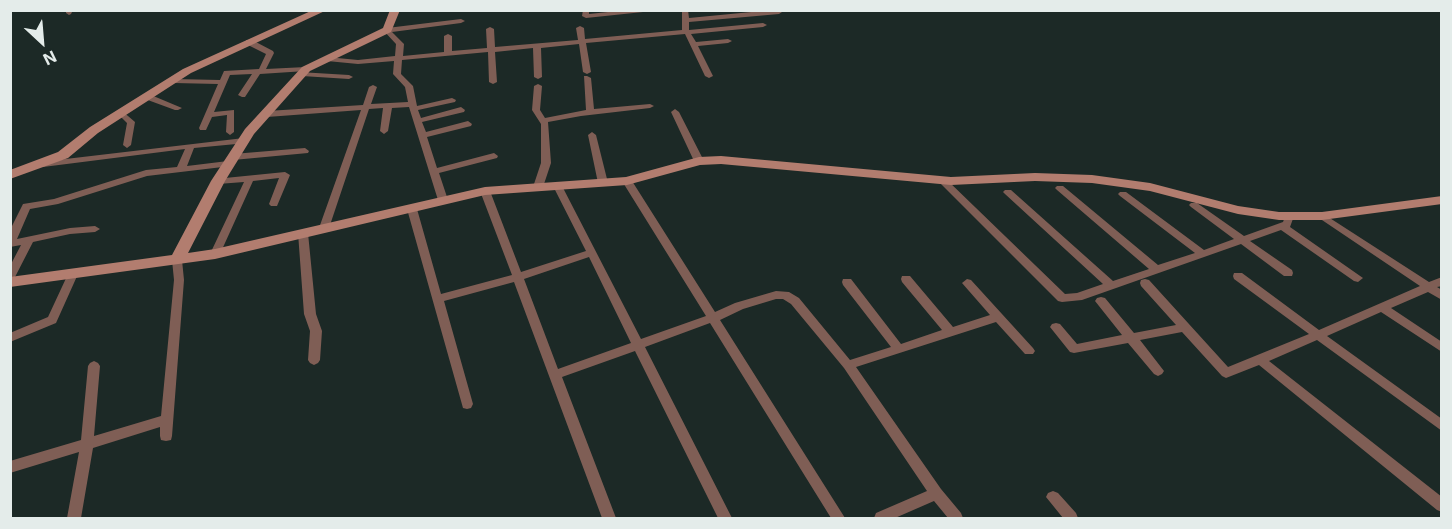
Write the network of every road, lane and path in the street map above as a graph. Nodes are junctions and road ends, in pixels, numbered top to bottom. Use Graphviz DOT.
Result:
graph roads {
  1 [pos="322,10"];
  2 [pos="395,10"];
  3 [pos="586,10"];
  4 [pos="659,10"];
  5 [pos="685,10"];
  6 [pos="779,12"];
  7 [pos="687,20"];
  8 [pos="461,21"];
  9 [pos="763,25"];
  10 [pos="622,26"];
  11 [pos="580,28"];
  12 [pos="490,29"];
  13 [pos="387,30"];
  14 [pos="687,33"];
  15 [pos="448,36"];
  16 [pos="629,38"];
  17 [pos="728,41"];
  18 [pos="249,42"];
  19 [pos="581,42"];
  20 [pos="694,44"];
  21 [pos="537,46"];
  22 [pos="490,50"];
  23 [pos="448,54"];
  24 [pos="398,58"];
  25 [pos="327,59"];
  26 [pos="304,71"];
  27 [pos="259,72"];
  28 [pos="349,76"];
  29 [pos="709,76"];
  30 [pos="174,81"];
  31 [pos="221,82"];
  32 [pos="492,82"];
  33 [pos="373,87"];
  34 [pos="242,95"];
  35 [pos="148,97"];
  36 [pos="452,100"];
  37 [pos="388,106"];
  38 [pos="413,106"];
  39 [pos="650,106"];
  40 [pos="366,107"];
  41 [pos="178,108"];
  42 [pos="461,110"];
  43 [pos="590,112"];
  44 [pos="675,112"];
  45 [pos="121,113"];
  46 [pos="267,114"];
  47 [pos="209,115"];
  48 [pos="417,121"];
  49 [pos="543,121"];
  50 [pos="468,124"];
  51 [pos="203,128"];
  52 [pos="384,131"];
  53 [pos="230,132"];
  54 [pos="592,135"];
  55 [pos="422,136"];
  56 [pos="244,141"];
  57 [pos="127,145"];
  58 [pos="190,146"];
  59 [pos="305,151"];
  60 [pos="494,156"];
  61 [pos="231,161"];
  62 [pos="699,161"];
  63 [pos="43,164"];
  64 [pos="181,169"];
  65 [pos="434,172"];
  66 [pos="10,175"];
  67 [pos="250,178"];
  68 [pos="218,181"];
  69 [pos="627,181"];
  70 [pos="943,181"];
  71 [pos="603,183"];
  72 [pos="558,186"];
  73 [pos="538,187"];
  74 [pos="1060,188"];
  75 [pos="485,190"];
  76 [pos="1008,192"];
  77 [pos="1123,194"];
  78 [pos="443,200"];
  79 [pos="1442,200"];
  80 [pos="274,204"];
  81 [pos="1194,205"];
  82 [pos="412,209"];
  83 [pos="1322,216"];
  84 [pos="1285,221"];
  85 [pos="324,228"];
  86 [pos="95,229"];
  87 [pos="303,233"];
  88 [pos="29,240"];
  89 [pos="1242,240"];
  90 [pos="10,244"];
  91 [pos="591,253"];
  92 [pos="215,254"];
  93 [pos="1203,254"];
  94 [pos="177,260"];
  95 [pos="1157,270"];
  96 [pos="1288,273"];
  97 [pos="73,274"];
  98 [pos="1238,276"];
  99 [pos="10,277"];
  100 [pos="518,278"];
  101 [pos="1358,278"];
  102 [pos="906,279"];
  103 [pos="1442,280"];
  104 [pos="10,282"];
  105 [pos="847,282"];
  106 [pos="967,283"];
  107 [pos="1145,283"];
  108 [pos="1111,285"];
  109 [pos="1428,287"];
  110 [pos="1442,296"];
  111 [pos="438,299"];
  112 [pos="1101,301"];
  113 [pos="1382,307"];
  114 [pos="998,317"];
  115 [pos="713,318"];
  116 [pos="1056,327"];
  117 [pos="1185,327"];
  118 [pos="951,333"];
  119 [pos="1316,335"];
  120 [pos="10,338"];
  121 [pos="1131,338"];
  122 [pos="637,345"];
  123 [pos="1442,348"];
  124 [pos="899,349"];
  125 [pos="1029,351"];
  126 [pos="314,360"];
  127 [pos="1260,360"];
  128 [pos="848,365"];
  129 [pos="94,366"];
  130 [pos="1158,371"];
  131 [pos="555,375"];
  132 [pos="467,404"];
  133 [pos="167,420"];
  134 [pos="1442,426"];
  135 [pos="166,436"];
  136 [pos="87,444"];
  137 [pos="10,467"];
  138 [pos="936,493"];
  139 [pos="1053,497"];
  140 [pos="1442,506"];
  141 [pos="74,519"];
  142 [pos="609,519"];
  143 [pos="725,519"];
  144 [pos="838,519"];
  145 [pos="881,519"];
  146 [pos="956,519"];
  147 [pos="1071,519"];
  1 -- 18 [label="street"];
  2 -- 13 [label="street"];
  3 -- 4 [label="street"];
  5 -- 7 [label="street"];
  6 -- 7 [label="street"];
  7 -- 14 [label="street"];
  8 -- 13 [label="street"];
  9 -- 14 [label="street"];
  10 -- 16 [label="street"];
  11 -- 19 [label="street"];
  12 -- 22 [label="street"];
  13 -- 24 [label="street"];
  13 -- 25 [label="street"];
  14 -- 16 [label="street"];
  14 -- 20 [label="street"];
  15 -- 23 [label="street"];
  16 -- 19 [label="street"];
  17 -- 20 [label="street"];
  18 -- 27 [label="street"];
  18 -- 30 [label="street"];
  19 -- 21 [label="street"];
  19 -- 43 [label="street"];
  20 -- 29 [label="street"];
  21 -- 22 [label="street"];
  21 -- 49 [label="street"];
  22 -- 23 [label="street"];
  22 -- 32 [label="street"];
  23 -- 24 [label="street"];
  24 -- 25 [label="street"];
  24 -- 38 [label="street"];
  25 -- 26 [label="street"];
  26 -- 27 [label="street"];
  26 -- 28 [label="street"];
  26 -- 46 [label="street"];
  27 -- 31 [label="street"];
  27 -- 34 [label="street"];
  30 -- 31 [label="street"];
  30 -- 35 [label="street"];
  31 -- 47 [label="street"];
  33 -- 40 [label="street"];
  35 -- 41 [label="street"];
  35 -- 45 [label="street"];
  36 -- 38 [label="street"];
  37 -- 38 [label="street"];
  37 -- 40 [label="street"];
  37 -- 52 [label="street"];
  38 -- 48 [label="street"];
  39 -- 43 [label="street"];
  40 -- 46 [label="street"];
  40 -- 85 [label="street"];
  42 -- 48 [label="street"];
  43 -- 49 [label="street"];
  44 -- 62 [label="street"];
  45 -- 57 [label="street"];
  45 -- 63 [label="street"];
  46 -- 56 [label="street"];
  47 -- 51 [label="street"];
  47 -- 53 [label="street"];
  48 -- 55 [label="street"];
  49 -- 73 [label="street"];
  50 -- 55 [label="street"];
  54 -- 71 [label="street"];
  55 -- 65 [label="street"];
  56 -- 58 [label="street"];
  56 -- 61 [label="street"];
  58 -- 63 [label="street"];
  58 -- 64 [label="street"];
  59 -- 61 [label="street"];
  60 -- 65 [label="street"];
  61 -- 64 [label="street"];
  61 -- 68 [label="street"];
  62 -- 69 [label="street"];
  62 -- 70 [label="street"];
  63 -- 66 [label="street"];
  64 -- 90 [label="street"];
  65 -- 78 [label="street"];
  67 -- 68 [label="street"];
  67 -- 80 [label="street"];
  67 -- 92 [label="street"];
  68 -- 94 [label="street"];
  69 -- 71 [label="street"];
  69 -- 115 [label="street"];
  70 -- 84 [label="street"];
  70 -- 108 [label="street"];
  71 -- 72 [label="street"];
  72 -- 73 [label="street"];
  72 -- 91 [label="street"];
  73 -- 75 [label="street"];
  74 -- 95 [label="street"];
  75 -- 78 [label="street"];
  75 -- 100 [label="street"];
  76 -- 108 [label="street"];
  77 -- 93 [label="street"];
  78 -- 82 [label="street"];
  79 -- 83 [label="street"];
  81 -- 89 [label="street"];
  82 -- 85 [label="street"];
  82 -- 111 [label="street"];
  83 -- 84 [label="street"];
  83 -- 109 [label="street"];
  84 -- 89 [label="street"];
  84 -- 101 [label="street"];
  85 -- 87 [label="street"];
  86 -- 88 [label="street"];
  87 -- 92 [label="street"];
  87 -- 126 [label="street"];
  88 -- 90 [label="street"];
  88 -- 99 [label="street"];
  89 -- 93 [label="street"];
  89 -- 96 [label="street"];
  91 -- 100 [label="street"];
  91 -- 122 [label="street"];
  92 -- 94 [label="street"];
  93 -- 95 [label="street"];
  94 -- 97 [label="street"];
  94 -- 133 [label="street"];
  95 -- 108 [label="street"];
  97 -- 104 [label="street"];
  97 -- 120 [label="street"];
  98 -- 119 [label="street"];
  100 -- 111 [label="street"];
  100 -- 131 [label="street"];
  102 -- 118 [label="street"];
  103 -- 109 [label="street"];
  105 -- 124 [label="street"];
  106 -- 114 [label="street"];
  107 -- 117 [label="street"];
  109 -- 110 [label="street"];
  109 -- 113 [label="street"];
  111 -- 132 [label="street"];
  112 -- 121 [label="street"];
  113 -- 119 [label="street"];
  113 -- 123 [label="street"];
  114 -- 118 [label="street"];
  114 -- 125 [label="street"];
  115 -- 122 [label="street"];
  115 -- 128 [label="street"];
  115 -- 144 [label="street"];
  116 -- 121 [label="street"];
  117 -- 121 [label="street"];
  117 -- 127 [label="street"];
  118 -- 124 [label="street"];
  119 -- 127 [label="street"];
  119 -- 134 [label="street"];
  121 -- 130 [label="street"];
  122 -- 131 [label="street"];
  122 -- 143 [label="street"];
  124 -- 128 [label="street"];
  127 -- 140 [label="street"];
  128 -- 138 [label="street"];
  129 -- 136 [label="street"];
  131 -- 142 [label="street"];
  133 -- 135 [label="street"];
  133 -- 136 [label="street"];
  136 -- 137 [label="street"];
  136 -- 141 [label="street"];
  138 -- 145 [label="street"];
  138 -- 146 [label="street"];
  139 -- 147 [label="street"];
}
